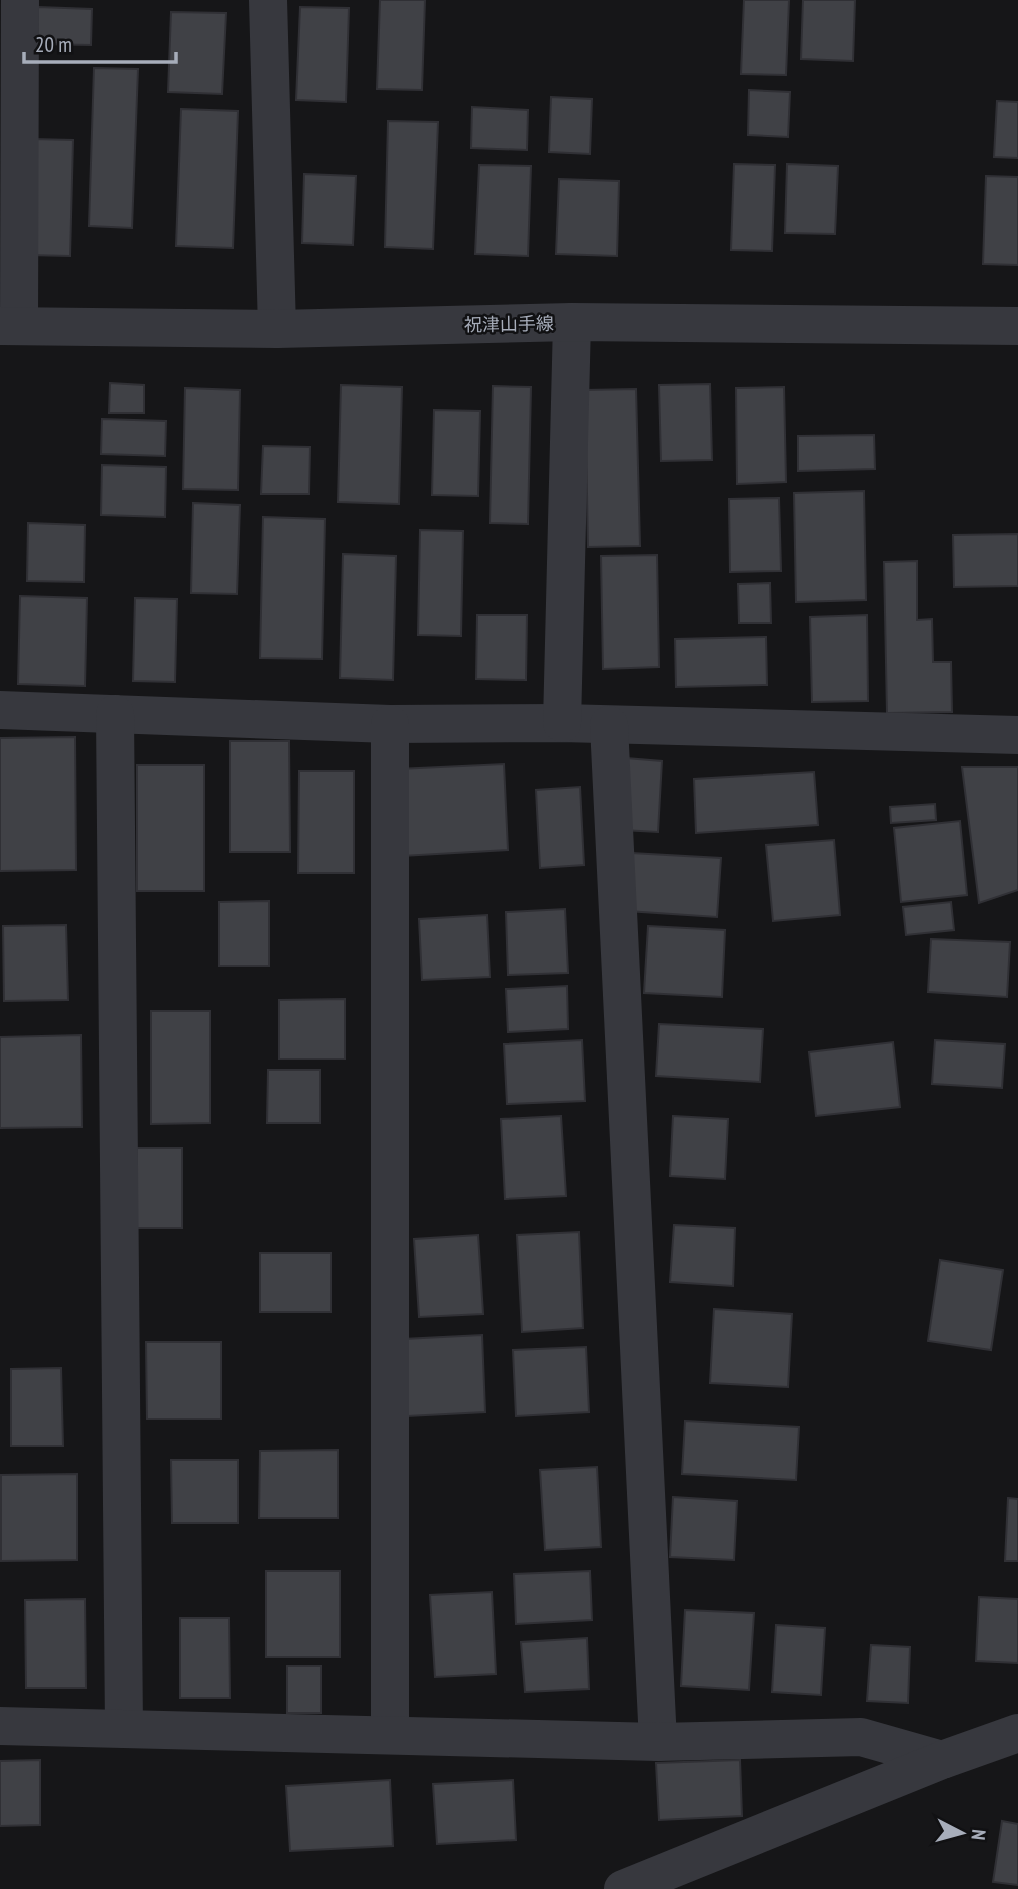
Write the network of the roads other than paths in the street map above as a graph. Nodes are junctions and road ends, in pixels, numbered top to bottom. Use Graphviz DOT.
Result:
graph roads {
  1 [pos="20,0"];
  2 [pos="268,0"];
  3 [pos="572,322"];
  4 [pos="9,326"];
  5 [pos="1018,326"];
  6 [pos="277,329"];
  7 [pos="0,710"];
  8 [pos="115,714"];
  9 [pos="562,723"];
  10 [pos="390,724"];
  11 [pos="609,725"];
  12 [pos="1018,735"];
  13 [pos="0,1726"];
  14 [pos="124,1729"];
  15 [pos="1018,1733"];
  16 [pos="390,1735"];
  17 [pos="658,1742"];
  18 [pos="942,1760"];
  19 [pos="647,1885"];
  1 -- 4 [label="street"];
  2 -- 6 [label="street"];
  3 -- 5 [label="street, 祝津山手線"];
  3 -- 6 [label="street, 祝津山手線"];
  3 -- 9 [label="street"];
  4 -- 6 [label="street, 祝津山手線"];
  7 -- 8 [label="street"];
  8 -- 10 [label="street"];
  8 -- 14 [label="street"];
  9 -- 10 [label="street"];
  9 -- 11 [label="street"];
  10 -- 16 [label="street"];
  11 -- 12 [label="street"];
  11 -- 17 [label="street"];
  13 -- 14 [label="street"];
  14 -- 16 [label="street"];
  15 -- 18 [label="street"];
  16 -- 17 [label="street"];
  17 -- 18 [label="street"];
  18 -- 19 [label="street"];
}
